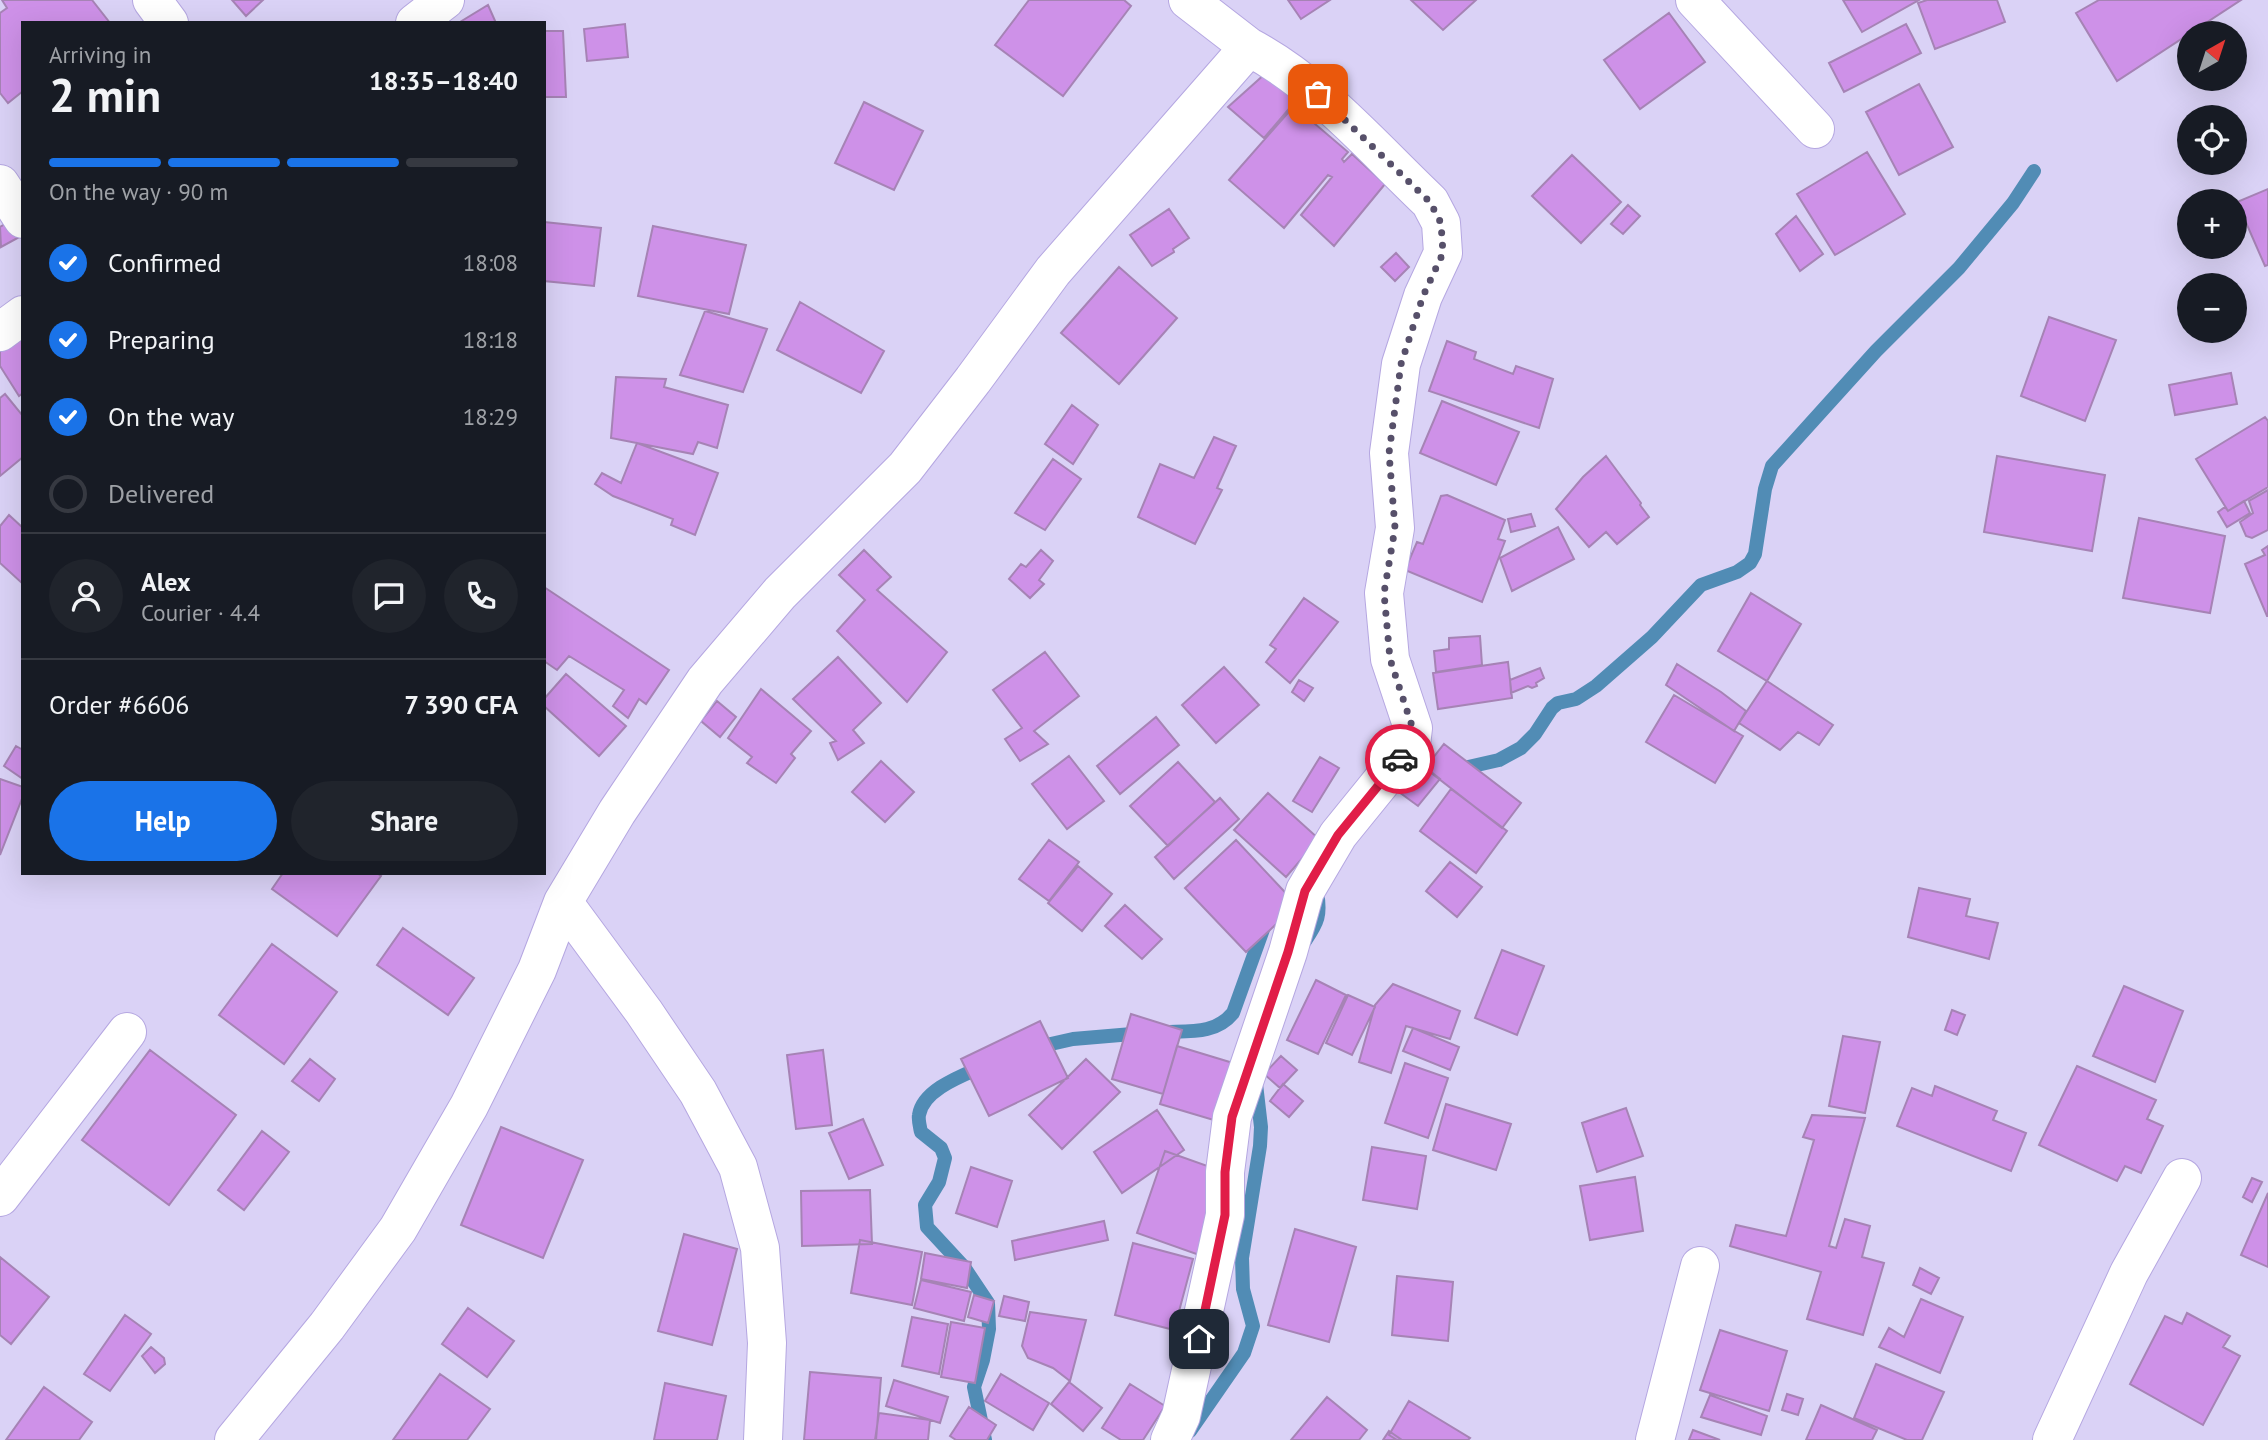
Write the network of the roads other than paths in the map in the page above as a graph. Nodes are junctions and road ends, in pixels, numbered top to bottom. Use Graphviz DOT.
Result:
graph roads {
  1 [pos="152,0"];
  2 [pos="445,0"];
  3 [pos="1188,0"];
  4 [pos="1695,0"];
  5 [pos="168,21"];
  6 [pos="418,21"];
  7 [pos="1249,47"];
  8 [pos="1815,130"];
  9 [pos="0,184"];
  10 [pos="21,216"];
  11 [pos="21,316"];
  12 [pos="0,332"];
  13 [pos="563,902"];
  14 [pos="127,1032"];
  15 [pos="2182,1178"];
  16 [pos="0,1197"];
  17 [pos="1700,1266"];
  18 [pos="234,1440"];
  19 [pos="763,1440"];
  20 [pos="1170,1440"];
  21 [pos="1655,1440"];
  22 [pos="2052,1440"];
  1 -- 5 [label="street"];
  2 -- 6 [label="street"];
  3 -- 7 [label="street"];
  4 -- 8 [label="street"];
  7 -- 13 [label="street"];
  7 -- 20 [label="street"];
  9 -- 10 [label="street"];
  11 -- 12 [label="street"];
  13 -- 18 [label="street"];
  13 -- 19 [label="street"];
  14 -- 16 [label="street"];
  15 -- 22 [label="street"];
  17 -- 21 [label="street"];
}
